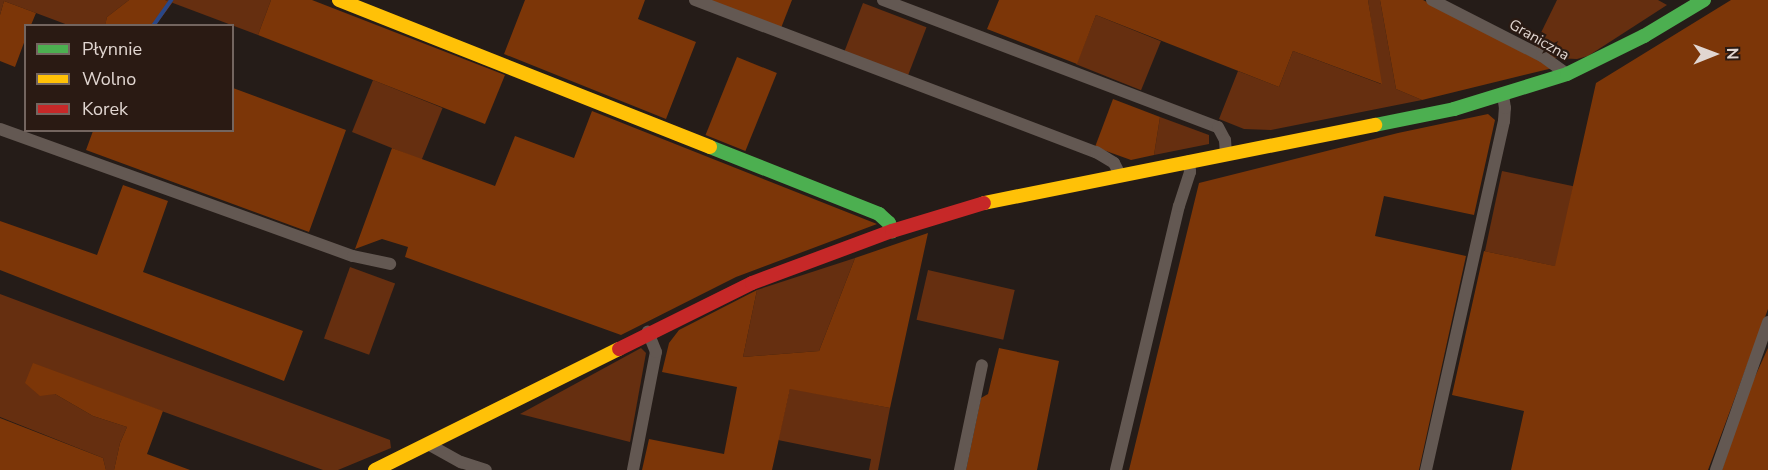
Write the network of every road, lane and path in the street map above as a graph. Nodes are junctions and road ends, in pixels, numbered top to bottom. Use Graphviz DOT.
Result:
graph roads {
  1 [pos="339,0"];
  2 [pos="695,0"];
  3 [pos="884,0"];
  4 [pos="1432,0"];
  5 [pos="1704,0"];
  6 [pos="1567,74"];
  7 [pos="1503,96"];
  8 [pos="0,129"];
  9 [pos="1226,153"];
  10 [pos="1190,162"];
  11 [pos="1120,175"];
  12 [pos="892,231"];
  13 [pos="390,264"];
  14 [pos="1768,322"];
  15 [pos="648,332"];
  16 [pos="982,365"];
  17 [pos="428,444"];
  18 [pos="460,466"];
  19 [pos="375,470"];
  20 [pos="486,470"];
  21 [pos="633,470"];
  22 [pos="960,470"];
  23 [pos="1116,470"];
  24 [pos="1426,470"];
  25 [pos="1716,470"];
  1 -- 12 [label="street"];
  2 -- 11 [label="street"];
  3 -- 9 [label="street"];
  4 -- 6 [label="street, Graniczna"];
  5 -- 6 [label="street"];
  6 -- 7 [label="street"];
  7 -- 9 [label="street"];
  7 -- 24 [label="street"];
  8 -- 13 [label="street"];
  9 -- 10 [label="street"];
  10 -- 11 [label="street"];
  10 -- 23 [label="street"];
  11 -- 12 [label="street"];
  12 -- 15 [label="street"];
  14 -- 25 [label="street"];
  15 -- 17 [label="street"];
  15 -- 21 [label="street"];
  16 -- 22 [label="street"];
  17 -- 18 [label="street"];
  17 -- 19 [label="street"];
  18 -- 20 [label="street"];
}
